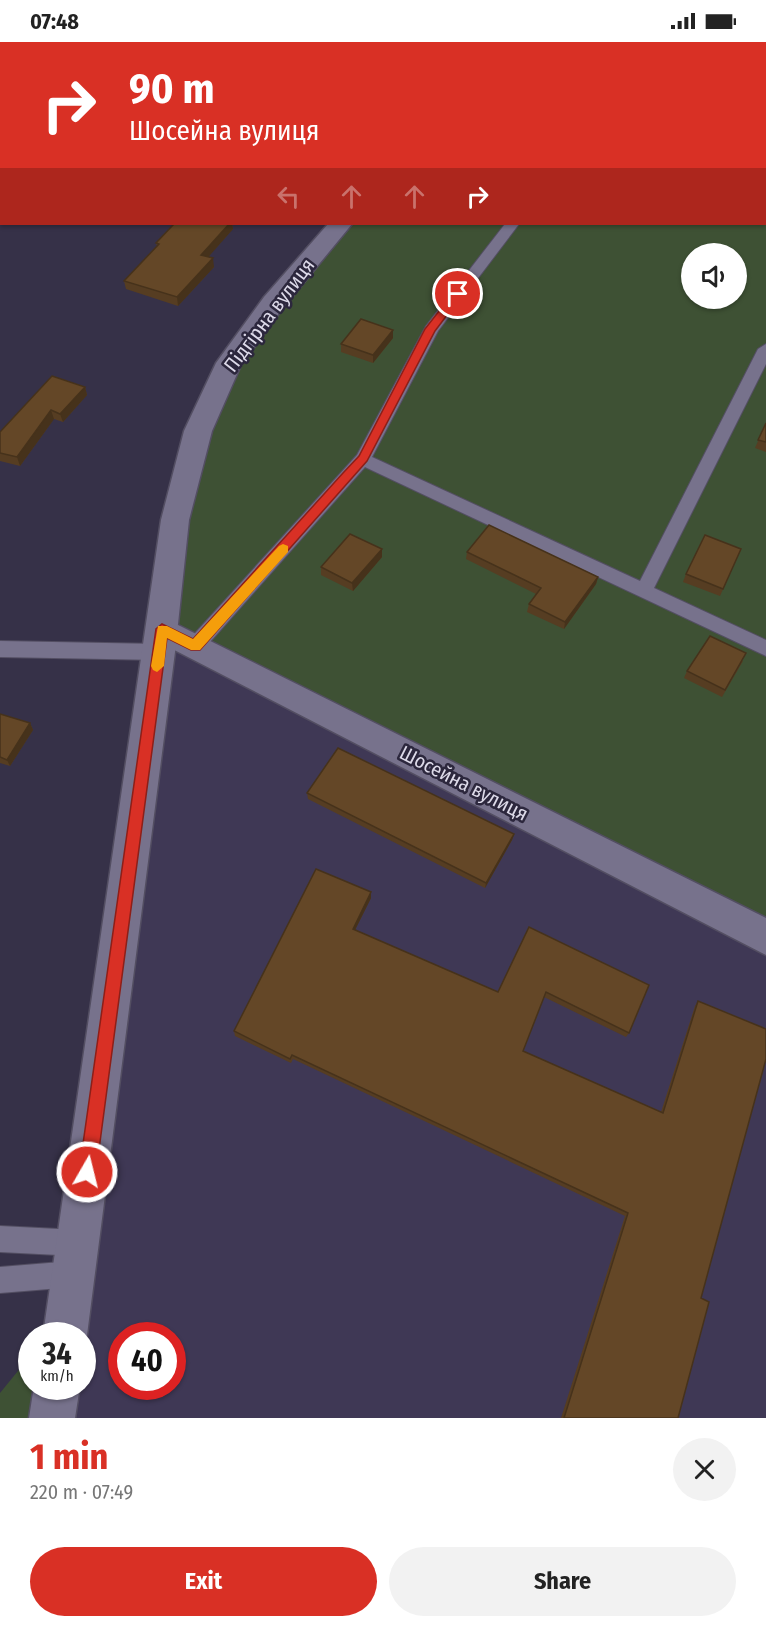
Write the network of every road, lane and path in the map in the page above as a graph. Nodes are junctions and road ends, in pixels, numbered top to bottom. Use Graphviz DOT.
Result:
graph roads {
  1 [pos="339,225"];
  2 [pos="511,225"];
  3 [pos="766,349"];
  4 [pos="363,459"];
  5 [pos="644,590"];
  6 [pos="161,641"];
  7 [pos="195,646"];
  8 [pos="766,648"];
  9 [pos="0,650"];
  10 [pos="766,937"];
  11 [pos="0,1239"];
  12 [pos="76,1258"];
  13 [pos="0,1280"];
  14 [pos="67,1322"];
  15 [pos="55,1400"];
  16 [pos="52,1418"];
  1 -- 6 [label="street, Підгірна вулиця"];
  2 -- 4 [label="lane"];
  3 -- 5 [label="lane"];
  4 -- 5 [label="lane"];
  4 -- 7 [label="lane"];
  5 -- 8 [label="lane"];
  6 -- 7 [label="street, Шосейна вулиця"];
  6 -- 9 [label="lane"];
  6 -- 12 [label="street, Підгірна вулиця"];
  7 -- 10 [label="street, Шосейна вулиця"];
  11 -- 12 [label="lane"];
  12 -- 13 [label="lane"];
  12 -- 14 [label="street, Підгірна вулиця"];
  15 -- 16 [label="street"];
}
